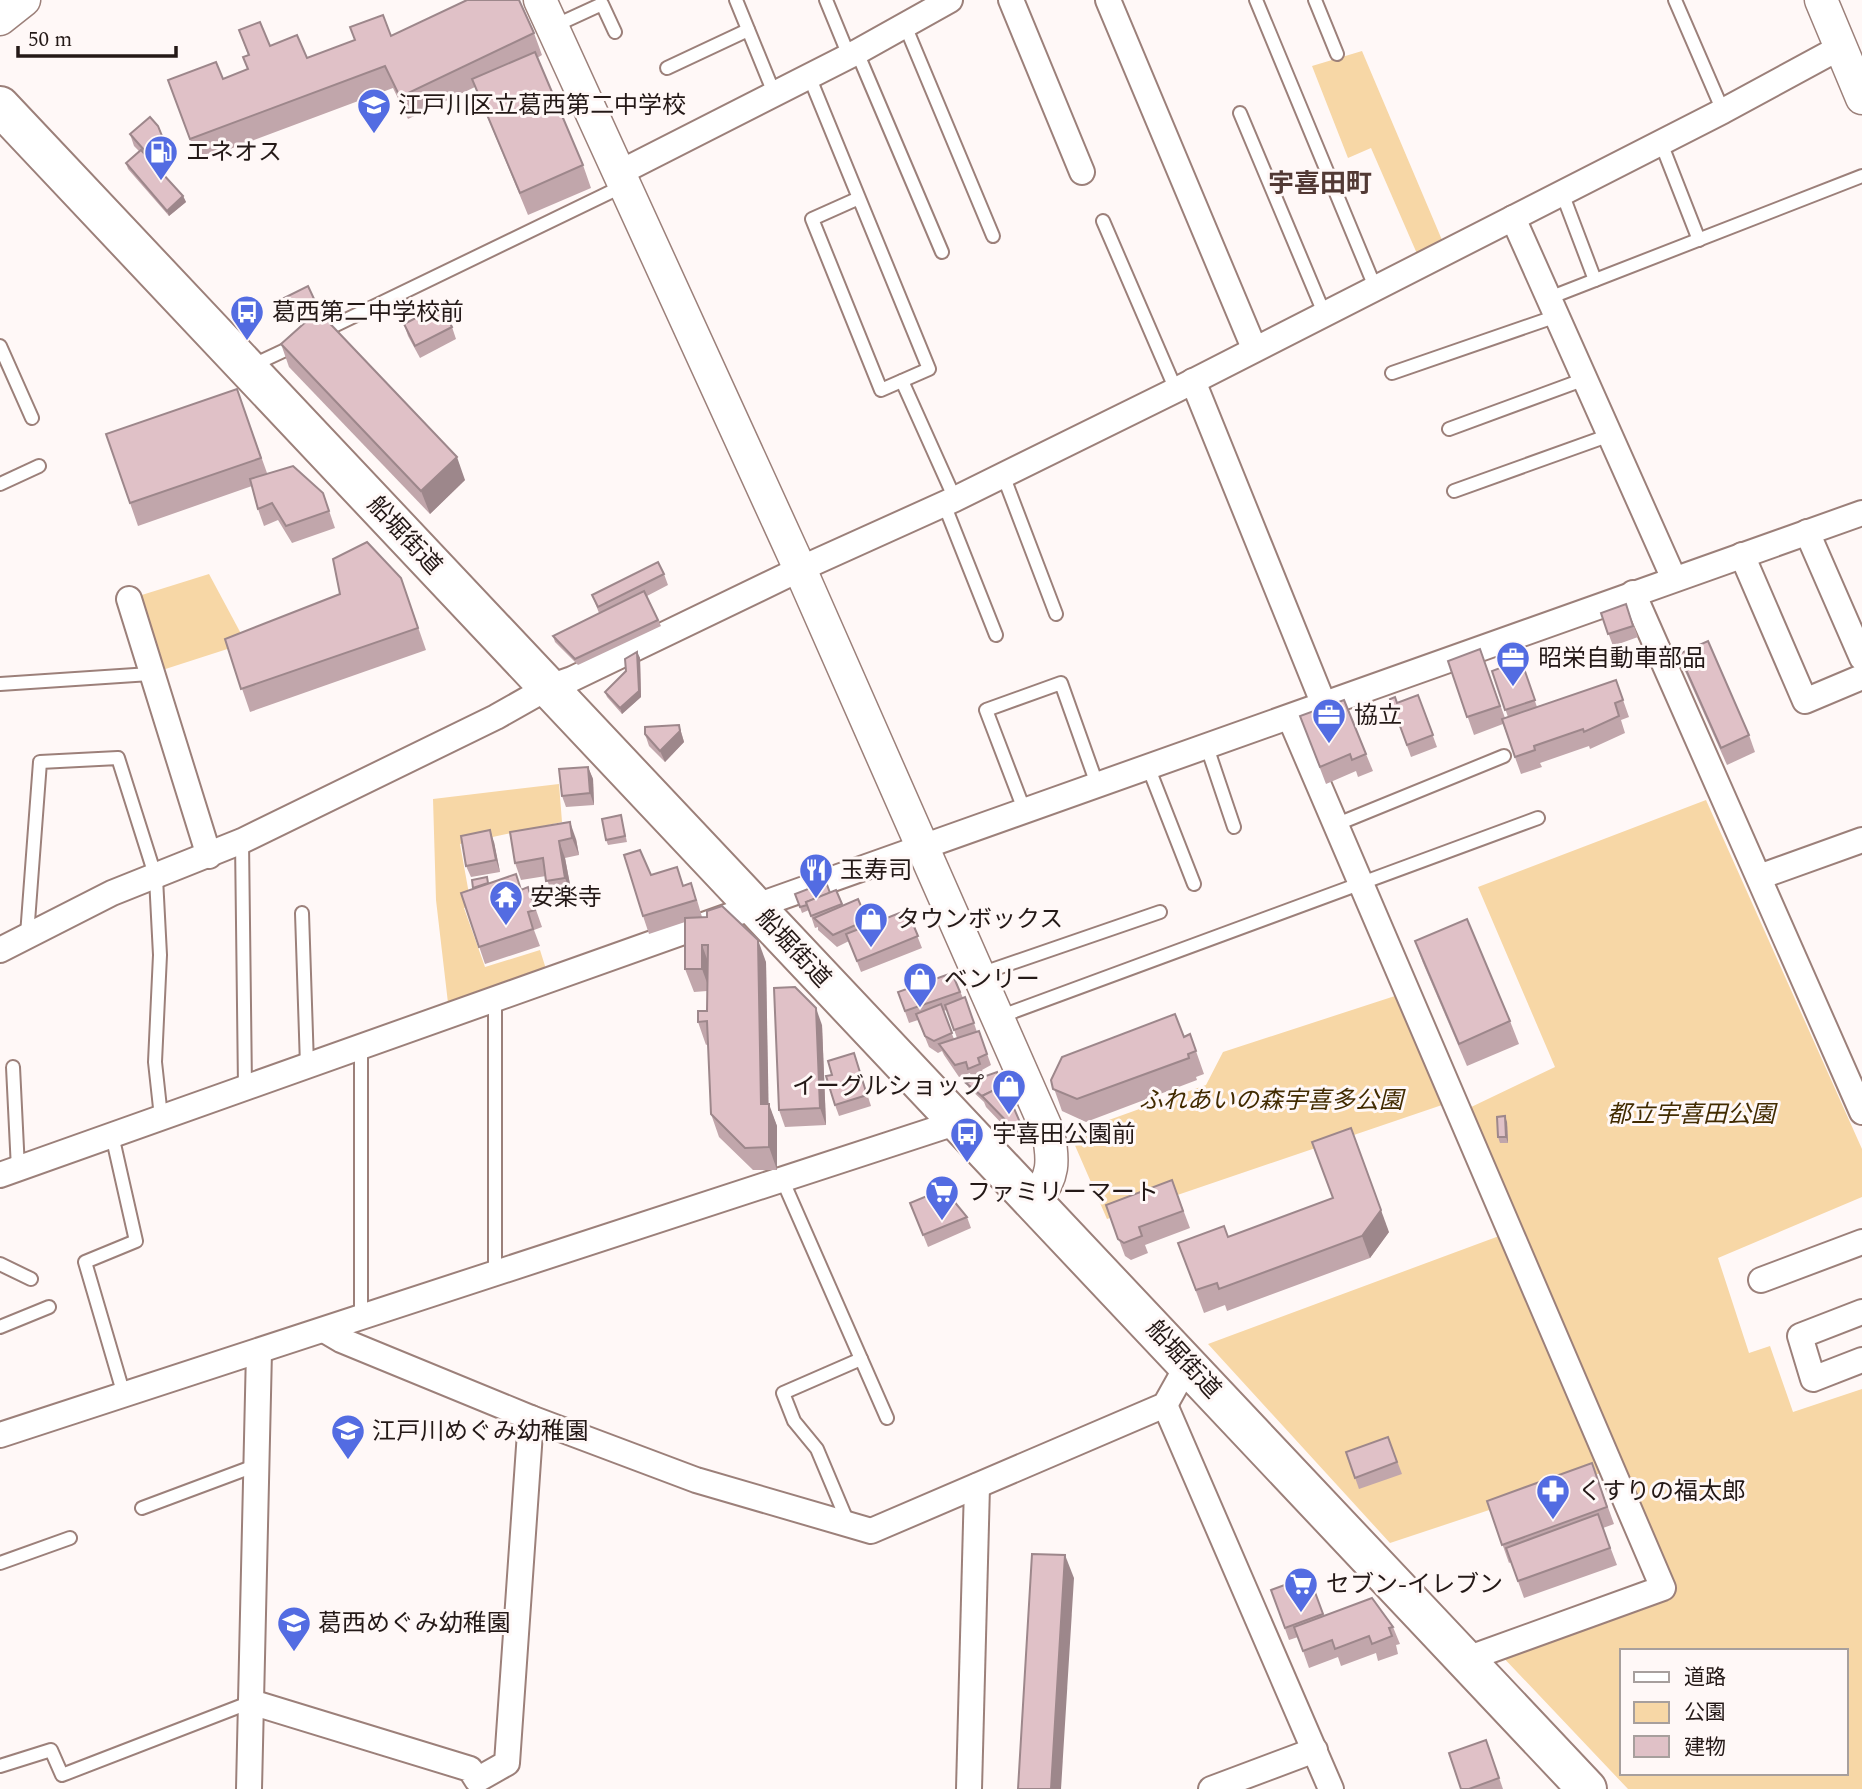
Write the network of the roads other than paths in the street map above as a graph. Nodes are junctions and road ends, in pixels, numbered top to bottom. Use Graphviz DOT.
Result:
graph roads {
  1 [pos="24,0"];
  2 [pos="736,0"];
  3 [pos="826,0"];
  4 [pos="950,0"];
  5 [pos="1011,0"];
  6 [pos="1108,0"];
  7 [pos="1256,0"];
  8 [pos="1315,0"];
  9 [pos="1675,0"];
  10 [pos="1821,0"];
  11 [pos="913,13"];
  12 [pos="546,14"];
  13 [pos="0,19"];
  14 [pos="748,30"];
  15 [pos="615,32"];
  16 [pos="1841,47"];
  17 [pos="853,54"];
  18 [pos="1337,54"];
  19 [pos="667,68"];
  20 [pos="809,76"];
  21 [pos="774,93"];
  22 [pos="1862,98"];
  23 [pos="0,106"];
  24 [pos="1723,111"];
  25 [pos="1240,113"];
  26 [pos="1661,143"];
  27 [pos="1082,172"];
  28 [pos="1862,176"];
  29 [pos="622,179"];
  30 [pos="1562,193"];
  31 [pos="859,198"];
  32 [pos="1513,218"];
  33 [pos="1103,220"];
  34 [pos="993,236"];
  35 [pos="1699,240"];
  36 [pos="942,252"];
  37 [pos="1595,280"];
  38 [pos="1375,287"];
  39 [pos="1553,307"];
  40 [pos="1324,313"];
  41 [pos="0,345"];
  42 [pos="1254,348"];
  43 [pos="248,368"];
  44 [pos="1392,373"];
  45 [pos="1585,379"];
  46 [pos="902,382"];
  47 [pos="1184,386"];
  48 [pos="32,418"];
  49 [pos="1449,429"];
  50 [pos="1610,435"];
  51 [pos="39,466"];
  52 [pos="1003,475"];
  53 [pos="0,484"];
  54 [pos="1454,491"];
  55 [pos="949,501"];
  56 [pos="1862,513"];
  57 [pos="1807,532"];
  58 [pos="1742,555"];
  59 [pos="800,569"];
  60 [pos="1675,579"];
  61 [pos="1633,593"];
  62 [pos="129,599"];
  63 [pos="1056,614"];
  64 [pos="996,635"];
  65 [pos="1862,658"];
  66 [pos="150,674"];
  67 [pos="1862,677"];
  68 [pos="0,684"];
  69 [pos="549,687"];
  70 [pos="1324,705"];
  71 [pos="1290,718"];
  72 [pos="1207,747"];
  73 [pos="1504,756"];
  74 [pos="1149,769"];
  75 [pos="1098,787"];
  76 [pos="1025,812"];
  77 [pos="1538,818"];
  78 [pos="1335,825"];
  79 [pos="1234,827"];
  80 [pos="1862,840"];
  81 [pos="242,841"];
  82 [pos="922,847"];
  83 [pos="209,856"];
  84 [pos="1759,877"];
  85 [pos="156,878"];
  86 [pos="1360,883"];
  87 [pos="1195,884"];
  88 [pos="756,908"];
  89 [pos="1160,912"];
  90 [pos="302,913"];
  91 [pos="26,939"];
  92 [pos="0,950"];
  93 [pos="980,974"];
  94 [pos="495,998"];
  95 [pos="999,1017"];
  96 [pos="360,1046"];
  97 [pos="307,1065"];
  98 [pos="13,1067"];
  99 [pos="245,1087"];
  100 [pos="1862,1112"];
  101 [pos="161,1117"];
  102 [pos="958,1122"];
  103 [pos="112,1135"];
  104 [pos="9,1172"];
  105 [pos="782,1179"];
  106 [pos="1035,1200"];
  107 [pos="1862,1242"];
  108 [pos="0,1264"];
  109 [pos="495,1271"];
  110 [pos="31,1279"];
  111 [pos="1760,1280"];
  112 [pos="49,1307"];
  113 [pos="1862,1312"];
  114 [pos="362,1317"];
  115 [pos="0,1327"];
  116 [pos="324,1330"];
  117 [pos="259,1351"];
  118 [pos="861,1359"];
  119 [pos="1862,1360"];
  120 [pos="1188,1364"];
  121 [pos="124,1395"];
  122 [pos="1165,1405"];
  123 [pos="531,1418"];
  124 [pos="887,1418"];
  125 [pos="0,1435"];
  126 [pos="257,1465"];
  127 [pos="977,1486"];
  128 [pos="142,1508"];
  129 [pos="849,1525"];
  130 [pos="70,1538"];
  131 [pos="0,1563"];
  132 [pos="1464,1660"];
  133 [pos="251,1702"];
  134 [pos="1315,1750"];
  135 [pos="0,1766"];
  136 [pos="477,1785"];
  137 [pos="249,1789"];
  138 [pos="969,1789"];
  139 [pos="1211,1789"];
  140 [pos="1331,1789"];
  141 [pos="1587,1789"];
  1 -- 13 [label="street"];
  2 -- 14 [label="lane"];
  3 -- 17 [label="lane"];
  4 -- 11 [label="street"];
  5 -- 27 [label="street"];
  6 -- 42 [label="street"];
  7 -- 38 [label="lane"];
  8 -- 18 [label="lane"];
  9 -- 24 [label="lane"];
  10 -- 16 [label="street"];
  11 -- 17 [label="street"];
  11 -- 34 [label="lane"];
  12 -- 15 [label="lane"];
  12 -- 29 [label="street"];
  14 -- 19 [label="lane"];
  14 -- 21 [label="lane"];
  16 -- 22 [label="street"];
  16 -- 24 [label="street"];
  17 -- 20 [label="street"];
  17 -- 36 [label="lane"];
  20 -- 21 [label="street"];
  20 -- 31 [label="lane"];
  21 -- 29 [label="street"];
  23 -- 43 [label="main road, 船堀街道"];
  24 -- 26 [label="street"];
  25 -- 40 [label="lane"];
  26 -- 30 [label="street"];
  26 -- 35 [label="lane"];
  28 -- 35 [label="lane"];
  29 -- 43 [label="lane"];
  29 -- 59 [label="street"];
  30 -- 32 [label="street"];
  30 -- 37 [label="lane"];
  31 -- 46 [label="lane"];
  31 -- 46 [label="lane"];
  32 -- 38 [label="street"];
  32 -- 39 [label="street"];
  33 -- 47 [label="lane"];
  35 -- 37 [label="lane"];
  37 -- 39 [label="lane"];
  38 -- 40 [label="street"];
  39 -- 44 [label="lane"];
  39 -- 45 [label="street"];
  40 -- 42 [label="street"];
  41 -- 48 [label="lane"];
  42 -- 47 [label="street"];
  43 -- 69 [label="main road, 船堀街道"];
  45 -- 49 [label="lane"];
  45 -- 50 [label="street"];
  46 -- 55 [label="lane"];
  47 -- 52 [label="street"];
  47 -- 70 [label="street"];
  50 -- 54 [label="lane"];
  50 -- 60 [label="street"];
  51 -- 53 [label="lane"];
  52 -- 55 [label="street"];
  52 -- 63 [label="lane"];
  55 -- 59 [label="street"];
  55 -- 64 [label="lane"];
  56 -- 57 [label="street"];
  57 -- 58 [label="street"];
  57 -- 65 [label="street"];
  58 -- 60 [label="street"];
  58 -- 67 [label="street"];
  59 -- 69 [label="street"];
  59 -- 82 [label="street"];
  60 -- 61 [label="street"];
  61 -- 70 [label="street"];
  61 -- 84 [label="street"];
  62 -- 66 [label="street"];
  66 -- 68 [label="lane"];
  66 -- 83 [label="street"];
  69 -- 81 [label="street"];
  69 -- 88 [label="main road, 船堀街道"];
  70 -- 71 [label="street"];
  71 -- 72 [label="street"];
  71 -- 78 [label="street"];
  72 -- 74 [label="street"];
  72 -- 79 [label="lane"];
  73 -- 78 [label="lane"];
  74 -- 75 [label="street"];
  74 -- 87 [label="lane"];
  75 -- 76 [label="street"];
  75 -- 76 [label="lane"];
  76 -- 82 [label="street"];
  77 -- 86 [label="lane"];
  78 -- 86 [label="street"];
  80 -- 84 [label="street"];
  81 -- 83 [label="street"];
  81 -- 99 [label="lane"];
  82 -- 88 [label="street"];
  82 -- 93 [label="street"];
  83 -- 85 [label="street"];
  84 -- 100 [label="street"];
  85 -- 91 [label="street"];
  85 -- 91 [label="lane"];
  85 -- 101 [label="lane"];
  86 -- 95 [label="lane"];
  86 -- 132 [label="street"];
  88 -- 94 [label="street"];
  88 -- 102 [label="main road, 船堀街道"];
  89 -- 93 [label="lane"];
  90 -- 97 [label="lane"];
  91 -- 92 [label="street"];
  93 -- 95 [label="street"];
  94 -- 96 [label="street"];
  94 -- 109 [label="lane"];
  95 -- 106 [label="street"];
  96 -- 97 [label="street"];
  96 -- 114 [label="lane"];
  97 -- 99 [label="street"];
  98 -- 104 [label="lane"];
  99 -- 101 [label="street"];
  101 -- 103 [label="street"];
  102 -- 105 [label="street"];
  102 -- 106 [label="main road, 船堀街道"];
  103 -- 104 [label="street"];
  103 -- 121 [label="lane"];
  105 -- 109 [label="street"];
  105 -- 118 [label="lane"];
  106 -- 120 [label="main road, 船堀街道"];
  107 -- 111 [label="street"];
  108 -- 110 [label="lane"];
  109 -- 114 [label="street"];
  112 -- 115 [label="lane"];
  113 -- 119 [label="street"];
  114 -- 116 [label="street"];
  116 -- 117 [label="street"];
  116 -- 123 [label="street"];
  117 -- 121 [label="street"];
  117 -- 126 [label="street"];
  118 -- 124 [label="lane"];
  118 -- 129 [label="lane"];
  120 -- 122 [label="street"];
  120 -- 132 [label="main road, 船堀街道"];
  121 -- 125 [label="street"];
  122 -- 127 [label="street"];
  122 -- 134 [label="street"];
  123 -- 129 [label="street"];
  123 -- 136 [label="street"];
  126 -- 128 [label="lane"];
  126 -- 133 [label="street"];
  127 -- 129 [label="street"];
  127 -- 138 [label="street"];
  130 -- 131 [label="lane"];
  132 -- 141 [label="main road, 船堀街道"];
  133 -- 135 [label="lane"];
  133 -- 136 [label="street"];
  133 -- 137 [label="street"];
  134 -- 139 [label="street"];
  134 -- 140 [label="street"];
}
